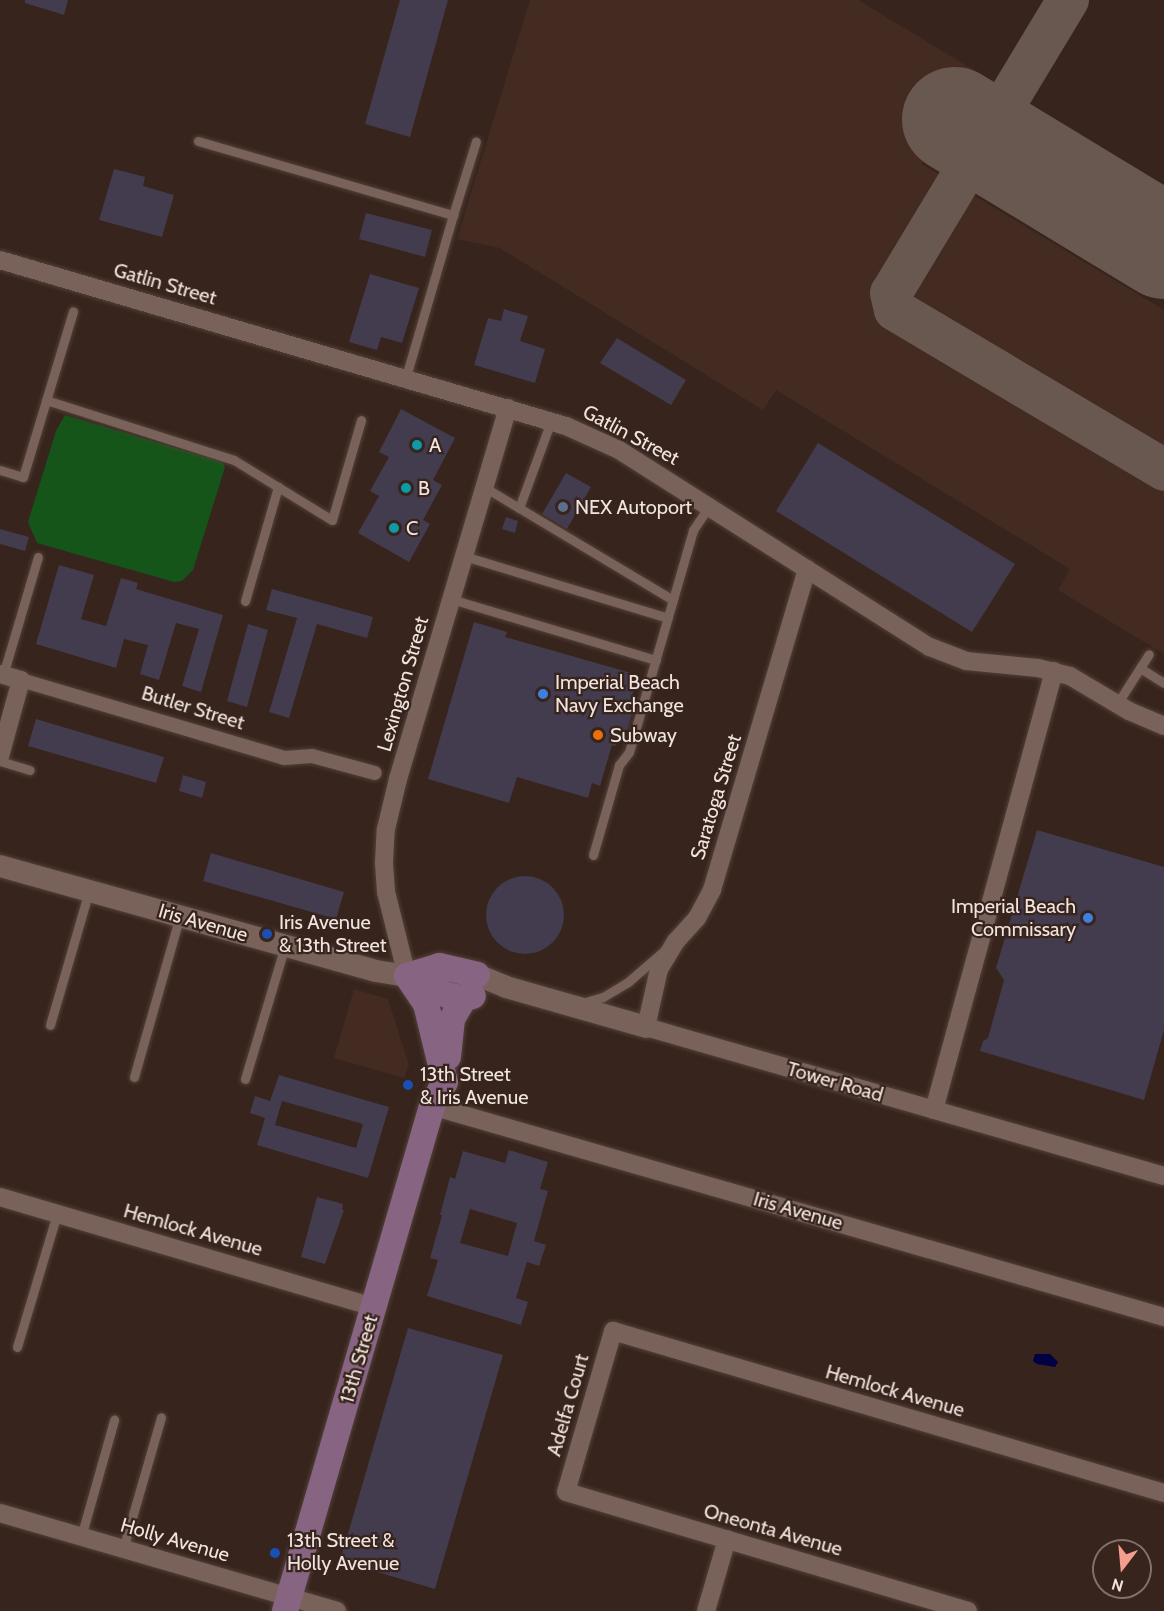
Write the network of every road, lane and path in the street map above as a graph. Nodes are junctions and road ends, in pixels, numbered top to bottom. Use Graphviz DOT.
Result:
graph roads {
  1 [pos="198,141"];
  2 [pos="476,141"];
  3 [pos="453,215"];
  4 [pos="0,260"];
  5 [pos="73,311"];
  6 [pos="406,377"];
  7 [pos="46,400"];
  8 [pos="508,408"];
  9 [pos="361,420"];
  10 [pos="551,421"];
  11 [pos="0,470"];
  12 [pos="278,487"];
  13 [pos="484,487"];
  14 [pos="708,506"];
  15 [pos="519,508"];
  16 [pos="464,556"];
  17 [pos="38,557"];
  18 [pos="807,569"];
  19 [pos="451,599"];
  20 [pos="673,600"];
  21 [pos="245,601"];
  22 [pos="668,618"];
  23 [pos="1149,654"];
  24 [pos="656,660"];
  25 [pos="1140,668"];
  26 [pos="1054,671"];
  27 [pos="1,674"];
  28 [pos="21,680"];
  29 [pos="1164,683"];
  30 [pos="1118,704"];
  31 [pos="1164,726"];
  32 [pos="0,756"];
  33 [pos="0,761"];
  34 [pos="30,770"];
  35 [pos="375,773"];
  36 [pos="594,855"];
  37 [pos="0,866"];
  38 [pos="89,891"];
  39 [pos="180,916"];
  40 [pos="676,941"];
  41 [pos="285,946"];
  42 [pos="407,976"];
  43 [pos="472,990"];
  44 [pos="571,1006"];
  45 [pos="50,1025"];
  46 [pos="646,1027"];
  47 [pos="134,1077"];
  48 [pos="245,1079"];
  49 [pos="445,1082"];
  50 [pos="432,1107"];
  51 [pos="934,1110"];
  52 [pos="1164,1176"];
  53 [pos="0,1197"];
  54 [pos="57,1214"];
  55 [pos="374,1307"];
  56 [pos="1164,1317"];
  57 [pos="613,1331"];
  58 [pos="17,1347"];
  59 [pos="161,1417"];
  60 [pos="114,1420"];
  61 [pos="566,1492"];
  62 [pos="1164,1493"];
  63 [pos="0,1513"];
  64 [pos="81,1537"];
  65 [pos="727,1539"];
  66 [pos="123,1549"];
  67 [pos="287,1604"];
  68 [pos="337,1611"];
  69 [pos="706,1611"];
  70 [pos="968,1611"];
  1 -- 3 [label="lane"];
  2 -- 3 [label="lane"];
  3 -- 6 [label="lane"];
  4 -- 6 [label="street, Gatlin Street"];
  5 -- 7 [label="lane"];
  6 -- 8 [label="street, Gatlin Street"];
  7 -- 11 [label="lane"];
  7 -- 12 [label="lane"];
  8 -- 10 [label="street, Gatlin Street"];
  8 -- 13 [label="street, Lexington Street"];
  9 -- 12 [label="lane"];
  10 -- 14 [label="street, Gatlin Street"];
  10 -- 15 [label="lane"];
  12 -- 21 [label="lane"];
  13 -- 15 [label="lane"];
  13 -- 16 [label="street, Lexington Street"];
  14 -- 18 [label="street, Gatlin Street"];
  14 -- 20 [label="lane"];
  15 -- 20 [label="lane"];
  16 -- 19 [label="street, Lexington Street"];
  16 -- 22 [label="lane"];
  17 -- 27 [label="lane"];
  18 -- 26 [label="street, Gatlin Street"];
  18 -- 40 [label="street, Saratoga Street"];
  19 -- 24 [label="lane"];
  19 -- 42 [label="street, Lexington Street"];
  20 -- 22 [label="lane"];
  22 -- 24 [label="lane"];
  23 -- 25 [label="lane"];
  24 -- 36 [label="lane"];
  25 -- 29 [label="lane"];
  25 -- 30 [label="lane"];
  26 -- 30 [label="street, Gatlin Street"];
  26 -- 51 [label="street"];
  27 -- 28 [label="street, Butler Street"];
  28 -- 32 [label="street"];
  28 -- 35 [label="street, Butler Street"];
  30 -- 31 [label="street, Gatlin Street"];
  33 -- 34 [label="lane"];
  37 -- 38 [label="street, Iris Avenue"];
  38 -- 39 [label="street, Iris Avenue"];
  38 -- 45 [label="lane"];
  39 -- 41 [label="street, Iris Avenue"];
  39 -- 47 [label="lane"];
  40 -- 44 [label="lane"];
  40 -- 46 [label="street, Saratoga Street"];
  41 -- 42 [label="street, Iris Avenue"];
  41 -- 48 [label="lane"];
  42 -- 43 [label="main road, Tower Road"];
  42 -- 49 [label="main road"];
  42 -- 50 [label="main road, 13th Street"];
  43 -- 44 [label="street, Tower Road"];
  43 -- 49 [label="main road"];
  44 -- 46 [label="street, Tower Road"];
  46 -- 51 [label="street, Tower Road"];
  49 -- 50 [label="main road, 13th Street"];
  50 -- 55 [label="main road, 13th Street"];
  50 -- 56 [label="street, Iris Avenue"];
  51 -- 52 [label="street, Tower Road"];
  53 -- 54 [label="street, Hemlock Avenue"];
  54 -- 55 [label="street, Hemlock Avenue"];
  54 -- 58 [label="lane"];
  55 -- 67 [label="main road, 13th Street"];
  57 -- 61 [label="street, Adelfa Court"];
  57 -- 62 [label="street, Hemlock Avenue"];
  59 -- 66 [label="lane"];
  60 -- 64 [label="lane"];
  61 -- 65 [label="street, Oneonta Avenue"];
  63 -- 64 [label="street, Holly Avenue"];
  64 -- 66 [label="street, Holly Avenue"];
  65 -- 69 [label="street"];
  65 -- 70 [label="street, Oneonta Avenue"];
  66 -- 67 [label="street, Holly Avenue"];
  67 -- 68 [label="street, Holly Avenue"];
}
